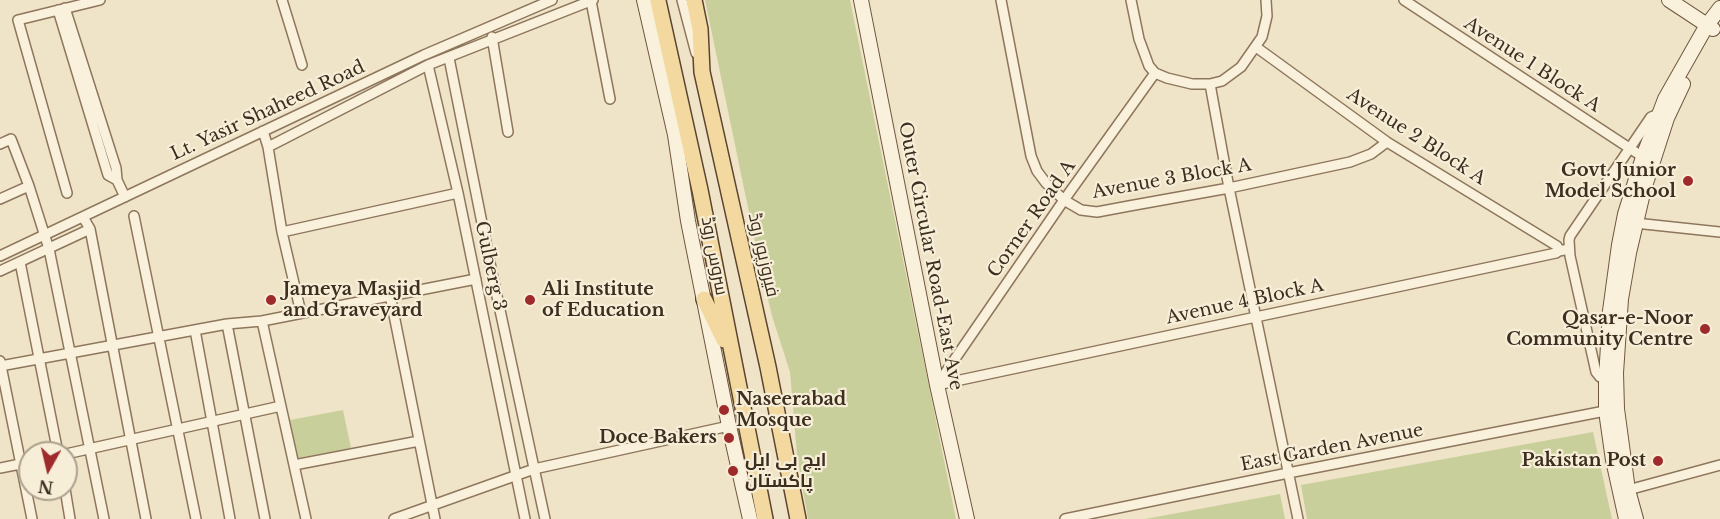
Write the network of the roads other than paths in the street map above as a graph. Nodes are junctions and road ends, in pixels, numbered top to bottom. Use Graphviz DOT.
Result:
graph roads {
  1 [pos="100,0"];
  2 [pos="282,0"];
  3 [pos="552,0"];
  4 [pos="592,0"];
  5 [pos="682,0"];
  6 [pos="694,0"];
  7 [pos="861,0"];
  8 [pos="1001,0"];
  9 [pos="1131,0"];
  10 [pos="1266,0"];
  11 [pos="1404,0"];
  12 [pos="1669,0"];
  13 [pos="651,1"];
  14 [pos="578,2"];
  15 [pos="1720,8"];
  16 [pos="62,9"];
  17 [pos="488,26"];
  18 [pos="1715,28"];
  19 [pos="494,40"];
  20 [pos="1256,47"];
  21 [pos="449,58"];
  22 [pos="302,65"];
  23 [pos="428,65"];
  24 [pos="702,72"];
  25 [pos="1155,73"];
  26 [pos="1210,84"];
  27 [pos="610,99"];
  28 [pos="1663,116"];
  29 [pos="263,131"];
  30 [pos="508,132"];
  31 [pos="1387,142"];
  32 [pos="0,144"];
  33 [pos="268,147"];
  34 [pos="1629,148"];
  35 [pos="1643,157"];
  36 [pos="29,186"];
  37 [pos="1229,188"];
  38 [pos="67,193"];
  39 [pos="458,193"];
  40 [pos="125,197"];
  41 [pos="0,199"];
  42 [pos="1064,200"];
  43 [pos="134,216"];
  44 [pos="83,217"];
  45 [pos="1635,222"];
  46 [pos="90,229"];
  47 [pos="282,232"];
  48 [pos="1720,232"];
  49 [pos="44,235"];
  50 [pos="49,249"];
  51 [pos="1564,250"];
  52 [pos="0,256"];
  53 [pos="20,262"];
  54 [pos="0,271"];
  55 [pos="476,279"];
  56 [pos="390,295"];
  57 [pos="704,299"];
  58 [pos="301,313"];
  59 [pos="1255,317"];
  60 [pos="262,321"];
  61 [pos="227,324"];
  62 [pos="195,330"];
  63 [pos="159,337"];
  64 [pos="114,345"];
  65 [pos="72,353"];
  66 [pos="40,359"];
  67 [pos="0,361"];
  68 [pos="734,362"];
  69 [pos="0,366"];
  70 [pos="1606,377"];
  71 [pos="936,385"];
  72 [pos="281,406"];
  73 [pos="1612,410"];
  74 [pos="245,414"];
  75 [pos="212,421"];
  76 [pos="729,426"];
  77 [pos="178,429"];
  78 [pos="131,439"];
  79 [pos="19,441"];
  80 [pos="56,441"];
  81 [pos="419,441"];
  82 [pos="90,448"];
  83 [pos="78,451"];
  84 [pos="18,464"];
  85 [pos="294,465"];
  86 [pos="1720,465"];
  87 [pos="0,468"];
  88 [pos="534,469"];
  89 [pos="1288,473"];
  90 [pos="516,474"];
  91 [pos="1628,490"];
  92 [pos="30,501"];
  93 [pos="67,501"];
  94 [pos="432,505"];
  95 [pos="32,519"];
  96 [pos="70,519"];
  97 [pos="104,519"];
  98 [pos="146,519"];
  99 [pos="196,519"];
  100 [pos="230,519"];
  101 [pos="265,519"];
  102 [pos="306,519"];
  103 [pos="394,519"];
  104 [pos="435,519"];
  105 [pos="525,519"];
  106 [pos="545,519"];
  107 [pos="750,519"];
  108 [pos="765,519"];
  109 [pos="798,519"];
  110 [pos="966,519"];
  111 [pos="1065,519"];
  112 [pos="1298,519"];
  113 [pos="1626,519"];
  114 [pos="1635,519"];
  1 -- 16 [label="street"];
  2 -- 22 [label="street"];
  3 -- 17 [label="street, Lt. Yasir Shaheed Road"];
  4 -- 14 [label="street"];
  4 -- 27 [label="street"];
  5 -- 24 [label="street"];
  6 -- 24 [label="main road, فیروزپور روڈ"];
  7 -- 71 [label="street, Outer Circular Road-East Ave"];
  8 -- 42 [label="street, Avenue 3 Block A"];
  9 -- 25 [label="street"];
  10 -- 20 [label="street"];
  11 -- 34 [label="street, Avenue 1 Block A"];
  12 -- 18 [label="street"];
  13 -- 57 [label="street, سروس روڈ"];
  13 -- 68 [label="main road"];
  14 -- 19 [label="street"];
  15 -- 18 [label="street"];
  16 -- 38 [label="street"];
  16 -- 40 [label="street"];
  17 -- 19 [label="street"];
  17 -- 29 [label="street, Lt. Yasir Shaheed Road"];
  18 -- 28 [label="street"];
  19 -- 21 [label="street"];
  19 -- 30 [label="street"];
  20 -- 26 [label="street"];
  20 -- 31 [label="street, Avenue 2 Block A"];
  21 -- 23 [label="street"];
  21 -- 88 [label="street"];
  23 -- 33 [label="street"];
  23 -- 39 [label="street, Gulberg 3"];
  24 -- 109 [label="main road, فیروزپور روڈ"];
  25 -- 26 [label="street"];
  25 -- 42 [label="street, Corner Road A"];
  26 -- 37 [label="street"];
  28 -- 34 [label="street"];
  28 -- 35 [label="street"];
  28 -- 45 [label="street"];
  29 -- 33 [label="street"];
  29 -- 40 [label="street, Lt. Yasir Shaheed Road"];
  31 -- 37 [label="street, Avenue 3 Block A"];
  31 -- 51 [label="street, Avenue 2 Block A"];
  32 -- 36 [label="street"];
  33 -- 47 [label="street"];
  34 -- 35 [label="street, Avenue 1 Block A"];
  34 -- 51 [label="street"];
  35 -- 70 [label="street"];
  36 -- 41 [label="street"];
  36 -- 49 [label="street"];
  37 -- 42 [label="street, Avenue 3 Block A"];
  37 -- 59 [label="street"];
  39 -- 47 [label="street"];
  39 -- 55 [label="street, Gulberg 3"];
  40 -- 44 [label="street, Lt. Yasir Shaheed Road"];
  42 -- 71 [label="street, Corner Road A"];
  43 -- 63 [label="street"];
  44 -- 46 [label="street"];
  44 -- 49 [label="street, Lt. Yasir Shaheed Road"];
  45 -- 48 [label="street"];
  45 -- 73 [label="street"];
  46 -- 50 [label="street"];
  46 -- 64 [label="street"];
  47 -- 58 [label="street"];
  49 -- 50 [label="street"];
  49 -- 52 [label="street, Lt. Yasir Shaheed Road"];
  50 -- 53 [label="street"];
  50 -- 65 [label="street"];
  51 -- 59 [label="street, Avenue 4 Block A"];
  51 -- 70 [label="street"];
  53 -- 54 [label="street"];
  53 -- 66 [label="street"];
  55 -- 56 [label="street"];
  55 -- 90 [label="street, Gulberg 3"];
  56 -- 58 [label="street"];
  56 -- 81 [label="street"];
  57 -- 68 [label="main road"];
  57 -- 76 [label="street, سروس روڈ"];
  58 -- 60 [label="street"];
  59 -- 71 [label="street, Avenue 4 Block A"];
  59 -- 89 [label="street"];
  60 -- 61 [label="street"];
  60 -- 72 [label="street"];
  61 -- 62 [label="street"];
  61 -- 74 [label="street"];
  62 -- 63 [label="street"];
  62 -- 75 [label="street"];
  63 -- 64 [label="street"];
  63 -- 77 [label="street"];
  64 -- 65 [label="street"];
  64 -- 78 [label="street"];
  65 -- 66 [label="street"];
  65 -- 82 [label="street"];
  66 -- 69 [label="street"];
  66 -- 80 [label="street"];
  67 -- 69 [label="street"];
  68 -- 108 [label="main road"];
  69 -- 79 [label="street"];
  70 -- 73 [label="street"];
  71 -- 110 [label="street, Outer Circular Road-East Ave"];
  72 -- 74 [label="street"];
  72 -- 85 [label="street"];
  73 -- 89 [label="street, East Garden Avenue"];
  73 -- 91 [label="street"];
  73 -- 113 [label="street"];
  74 -- 75 [label="street"];
  74 -- 101 [label="street"];
  75 -- 77 [label="street"];
  75 -- 100 [label="street"];
  76 -- 88 [label="street"];
  76 -- 107 [label="street, سروس روڈ"];
  77 -- 78 [label="street"];
  77 -- 99 [label="street"];
  78 -- 82 [label="street"];
  78 -- 98 [label="street"];
  81 -- 85 [label="street"];
  81 -- 94 [label="street"];
  82 -- 83 [label="street"];
  82 -- 97 [label="street"];
  84 -- 87 [label="street"];
  85 -- 102 [label="street"];
  86 -- 91 [label="street"];
  88 -- 90 [label="street"];
  88 -- 106 [label="street"];
  89 -- 111 [label="street, East Garden Avenue"];
  89 -- 112 [label="street"];
  90 -- 94 [label="street"];
  90 -- 105 [label="street, Gulberg 3"];
  91 -- 114 [label="street"];
  92 -- 95 [label="street"];
  93 -- 96 [label="street"];
  94 -- 103 [label="street"];
  94 -- 104 [label="street"];
}
